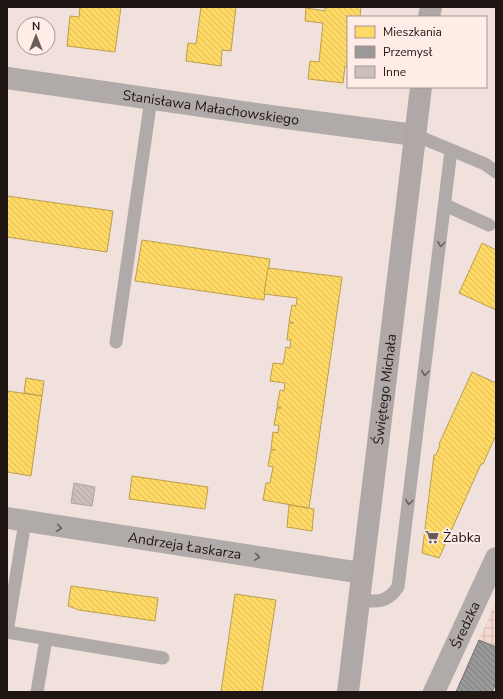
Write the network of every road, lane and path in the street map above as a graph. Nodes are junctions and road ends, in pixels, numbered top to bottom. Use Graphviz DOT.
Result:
graph roads {
  1 [pos="7,78"];
  2 [pos="421,88"];
  3 [pos="151,99"];
  4 [pos="415,135"];
  5 [pos="451,150"];
  6 [pos="496,172"];
  7 [pos="445,205"];
  8 [pos="489,225"];
  9 [pos="116,342"];
  10 [pos="16,520"];
  11 [pos="496,558"];
  12 [pos="362,573"];
  13 [pos="359,600"];
  14 [pos="7,632"];
  15 [pos="46,639"];
  16 [pos="162,658"];
  17 [pos="37,692"];
  18 [pos="348,692"];
  19 [pos="434,692"];
  1 -- 3 [label="street, Stanisława Małachowskiego"];
  2 -- 4 [label="street, Świętego Michała"];
  3 -- 4 [label="street, Stanisława Małachowskiego"];
  3 -- 9 [label="lane"];
  4 -- 5 [label="lane"];
  4 -- 12 [label="street, Świętego Michała"];
  5 -- 6 [label="lane"];
  5 -- 7 [label="lane"];
  7 -- 8 [label="lane"];
  7 -- 13 [label="lane, one-way"];
  10 -- 12 [label="street, Andrzeja Łaskarza, one-way"];
  10 -- 14 [label="lane"];
  11 -- 19 [label="street, Średzka"];
  12 -- 13 [label="street, Świętego Michała"];
  13 -- 18 [label="street, Świętego Michała"];
  14 -- 15 [label="lane"];
  15 -- 16 [label="lane"];
  15 -- 17 [label="lane"];
}
